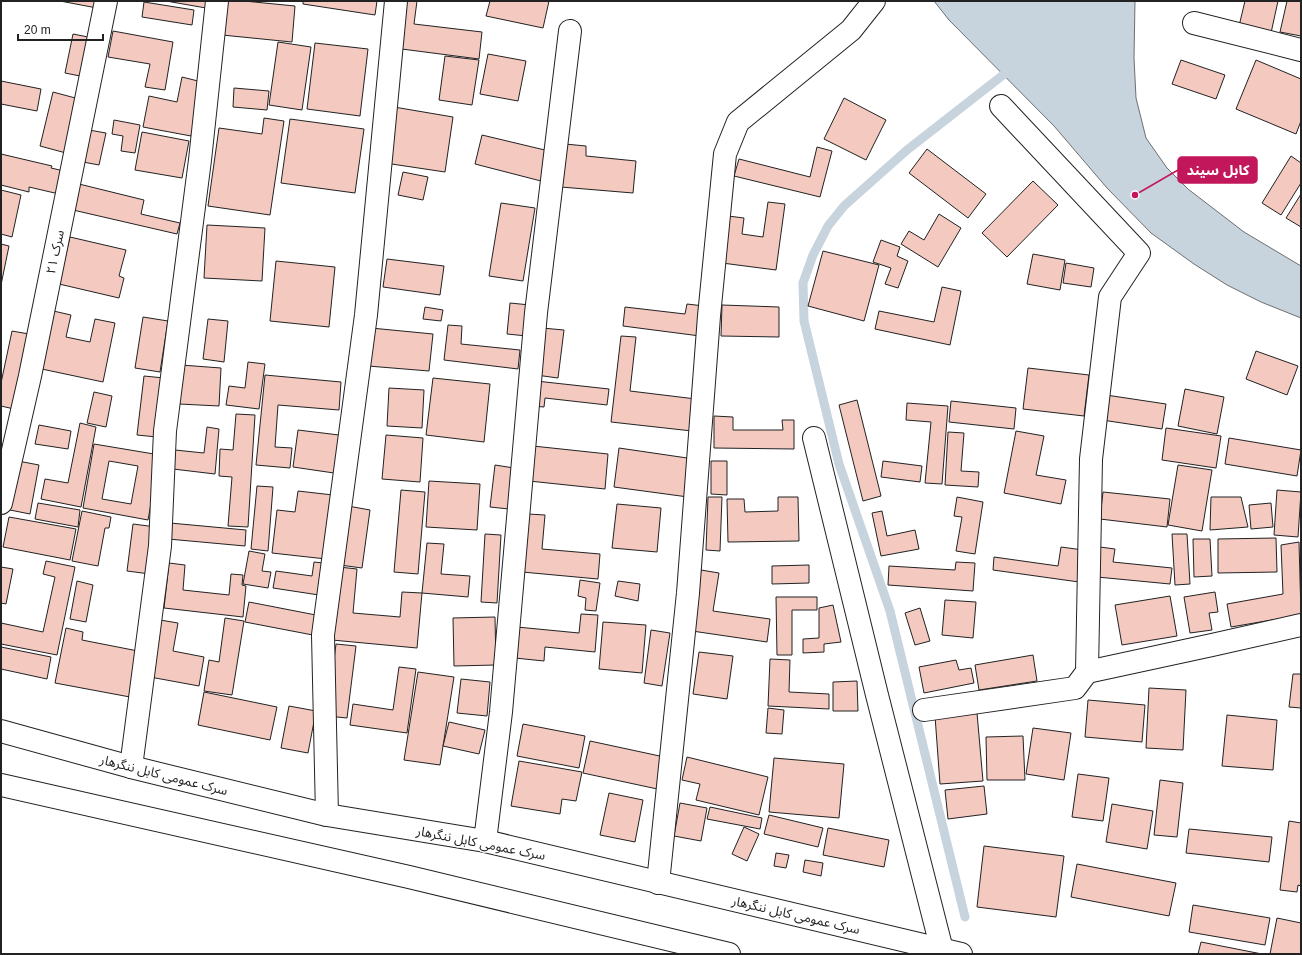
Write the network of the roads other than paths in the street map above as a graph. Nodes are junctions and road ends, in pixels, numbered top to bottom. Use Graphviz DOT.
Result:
graph roads {
  1 [pos="106,1"];
  2 [pos="217,1"];
  3 [pos="396,1"];
  4 [pos="874,1"];
  5 [pos="1194,23"];
  6 [pos="570,31"];
  7 [pos="1301,50"];
  8 [pos="1001,106"];
  9 [pos="814,438"];
  10 [pos="1,503"];
  11 [pos="1301,625"];
  12 [pos="1088,672"];
  13 [pos="924,710"];
  14 [pos="1,731"];
  15 [pos="131,767"];
  16 [pos="1,785"];
  17 [pos="327,815"];
  18 [pos="485,841"];
  19 [pos="658,883"];
  20 [pos="952,952"];
  21 [pos="729,954"];
  1 -- 10 [label="main road, سرک ۲۱"];
  2 -- 15 [label="main road"];
  3 -- 17 [label="main road"];
  4 -- 19 [label="main road"];
  5 -- 7 [label="main road"];
  6 -- 18 [label="main road"];
  8 -- 12 [label="main road"];
  9 -- 20 [label="main road"];
  11 -- 12 [label="main road"];
  12 -- 13 [label="main road"];
  14 -- 15 [label="main road, سرک عمومی کابل ننگرهار"];
  15 -- 17 [label="main road, سرک عمومی کابل ننگرهار"];
  16 -- 21 [label="main road"];
  17 -- 18 [label="main road, سرک عمومی کابل ننگرهار"];
  18 -- 19 [label="main road, سرک عمومی کابل ننگرهار"];
  19 -- 20 [label="main road, سرک عمومی کابل ننگرهار"];
}
